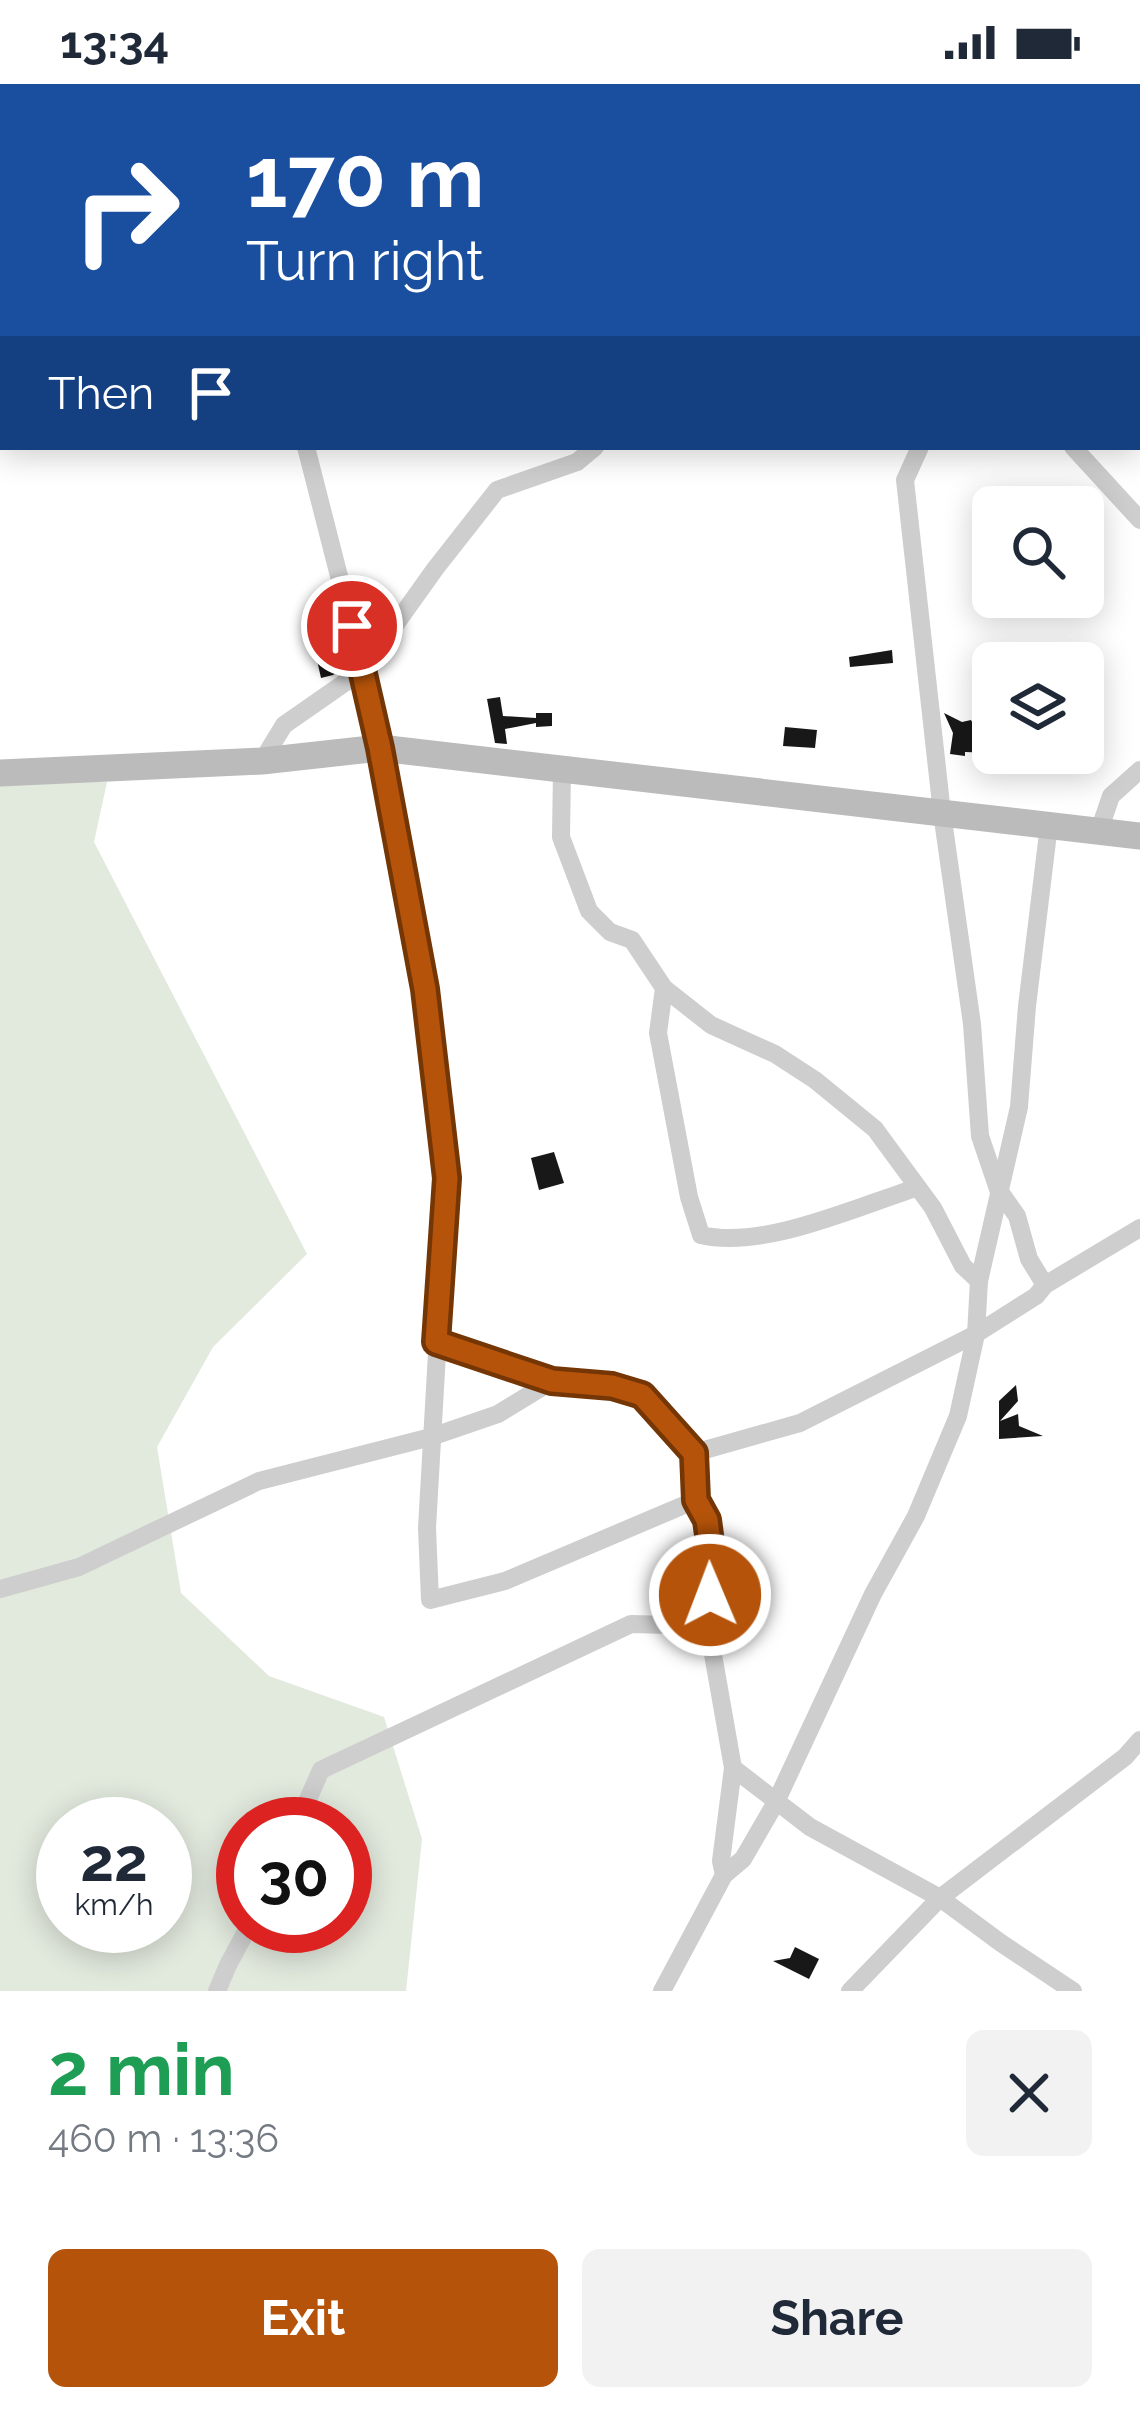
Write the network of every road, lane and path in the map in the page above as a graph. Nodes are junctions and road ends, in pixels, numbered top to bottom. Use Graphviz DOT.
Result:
graph roads {
  1 [pos="307,450"];
  2 [pos="592,450"];
  3 [pos="919,450"];
  4 [pos="1076,450"];
  5 [pos="1140,520"];
  6 [pos="364,670"];
  7 [pos="380,748"];
  8 [pos="262,760"];
  9 [pos="562,769"];
  10 [pos="1140,770"];
  11 [pos="0,772"];
  12 [pos="942,813"];
  13 [pos="1049,825"];
  14 [pos="1099,831"];
  15 [pos="1140,836"];
  16 [pos="664,988"];
  17 [pos="916,1188"];
  18 [pos="998,1189"];
  19 [pos="1140,1228"];
  20 [pos="980,1281"];
  21 [pos="1045,1285"];
  22 [pos="976,1334"];
  23 [pos="436,1342"];
  24 [pos="552,1381"];
  25 [pos="431,1437"];
  26 [pos="694,1453"];
  27 [pos="696,1500"];
  28 [pos="0,1589"];
  29 [pos="708,1626"];
  30 [pos="1140,1740"];
  31 [pos="733,1768"];
  32 [pos="309,1797"];
  33 [pos="776,1802"];
  34 [pos="724,1876"];
  35 [pos="940,1898"];
  36 [pos="234,1953"];
  37 [pos="217,1991"];
  38 [pos="662,1991"];
  39 [pos="850,1991"];
  40 [pos="1073,1991"];
  1 -- 6 [label="street"];
  2 -- 6 [label="street"];
  3 -- 12 [label="street"];
  4 -- 5 [label="street"];
  6 -- 7 [label="street"];
  6 -- 8 [label="street"];
  7 -- 8 [label="main road"];
  7 -- 9 [label="main road"];
  7 -- 23 [label="street"];
  8 -- 11 [label="main road"];
  9 -- 12 [label="main road"];
  9 -- 16 [label="street"];
  10 -- 14 [label="street"];
  12 -- 13 [label="main road"];
  12 -- 18 [label="street"];
  13 -- 14 [label="main road"];
  13 -- 18 [label="street"];
  14 -- 15 [label="main road"];
  16 -- 17 [label="street"];
  16 -- 17 [label="street"];
  17 -- 20 [label="street"];
  18 -- 20 [label="street"];
  18 -- 21 [label="street"];
  19 -- 21 [label="street"];
  20 -- 22 [label="street"];
  21 -- 22 [label="street"];
  22 -- 26 [label="street"];
  22 -- 33 [label="street"];
  23 -- 24 [label="street"];
  23 -- 25 [label="street"];
  24 -- 25 [label="street"];
  24 -- 26 [label="street"];
  25 -- 27 [label="street"];
  25 -- 28 [label="street"];
  26 -- 27 [label="street"];
  27 -- 29 [label="street"];
  29 -- 31 [label="street"];
  29 -- 32 [label="street"];
  30 -- 35 [label="street"];
  31 -- 33 [label="street"];
  31 -- 34 [label="street"];
  33 -- 34 [label="street"];
  33 -- 35 [label="street"];
  34 -- 38 [label="street"];
  35 -- 39 [label="street"];
  35 -- 40 [label="street"];
  36 -- 37 [label="street"];
}
